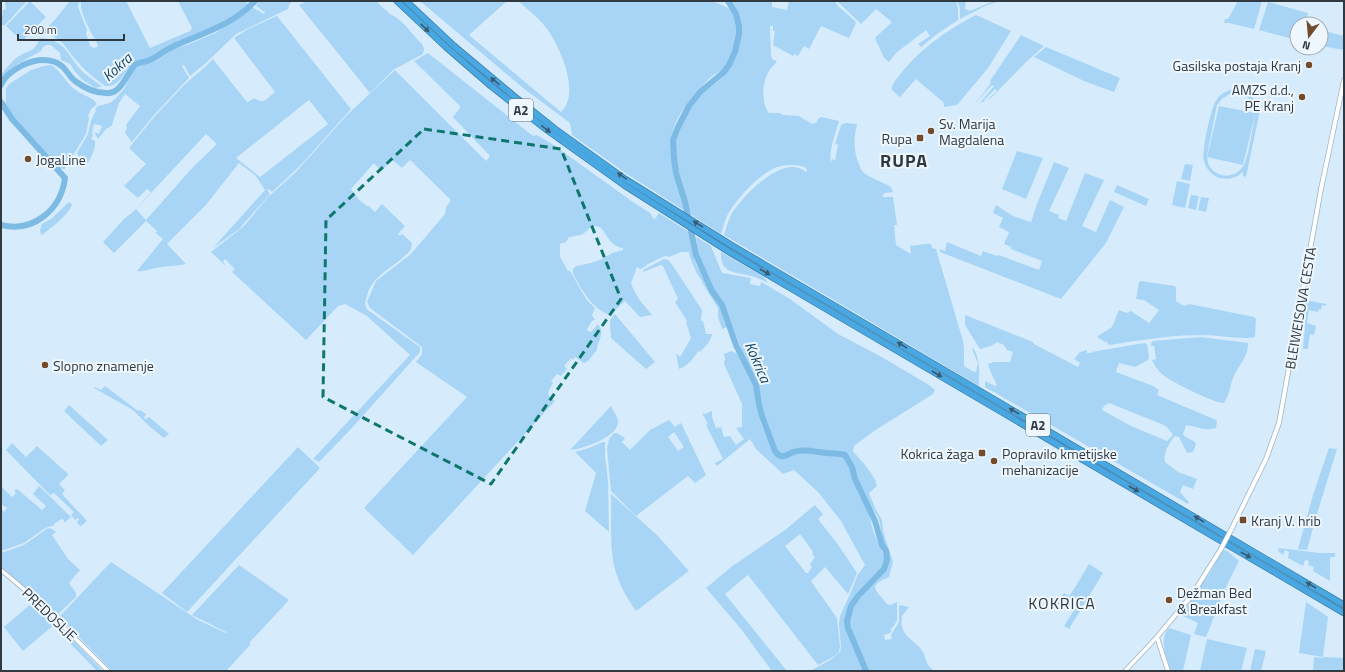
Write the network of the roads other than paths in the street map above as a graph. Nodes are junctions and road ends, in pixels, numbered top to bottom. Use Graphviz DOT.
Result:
graph roads {
  1 [pos="396,1"];
  2 [pos="406,1"];
  3 [pos="1344,80"];
  4 [pos="1,570"];
  5 [pos="1344,605"];
  6 [pos="1344,613"];
  7 [pos="1157,637"];
  8 [pos="108,671"];
  9 [pos="1125,671"];
  10 [pos="1168,671"];
  1 -- 6 [label="highway, A2, one-way"];
  5 -- 2 [label="highway, A2, one-way"];
  3 -- 7 [label="main road, BLEIWEISOVA CESTA, bridge"];
  4 -- 8 [label="street, PREDOSLJE"];
  7 -- 9 [label="street"];
  7 -- 10 [label="main road"];
}
